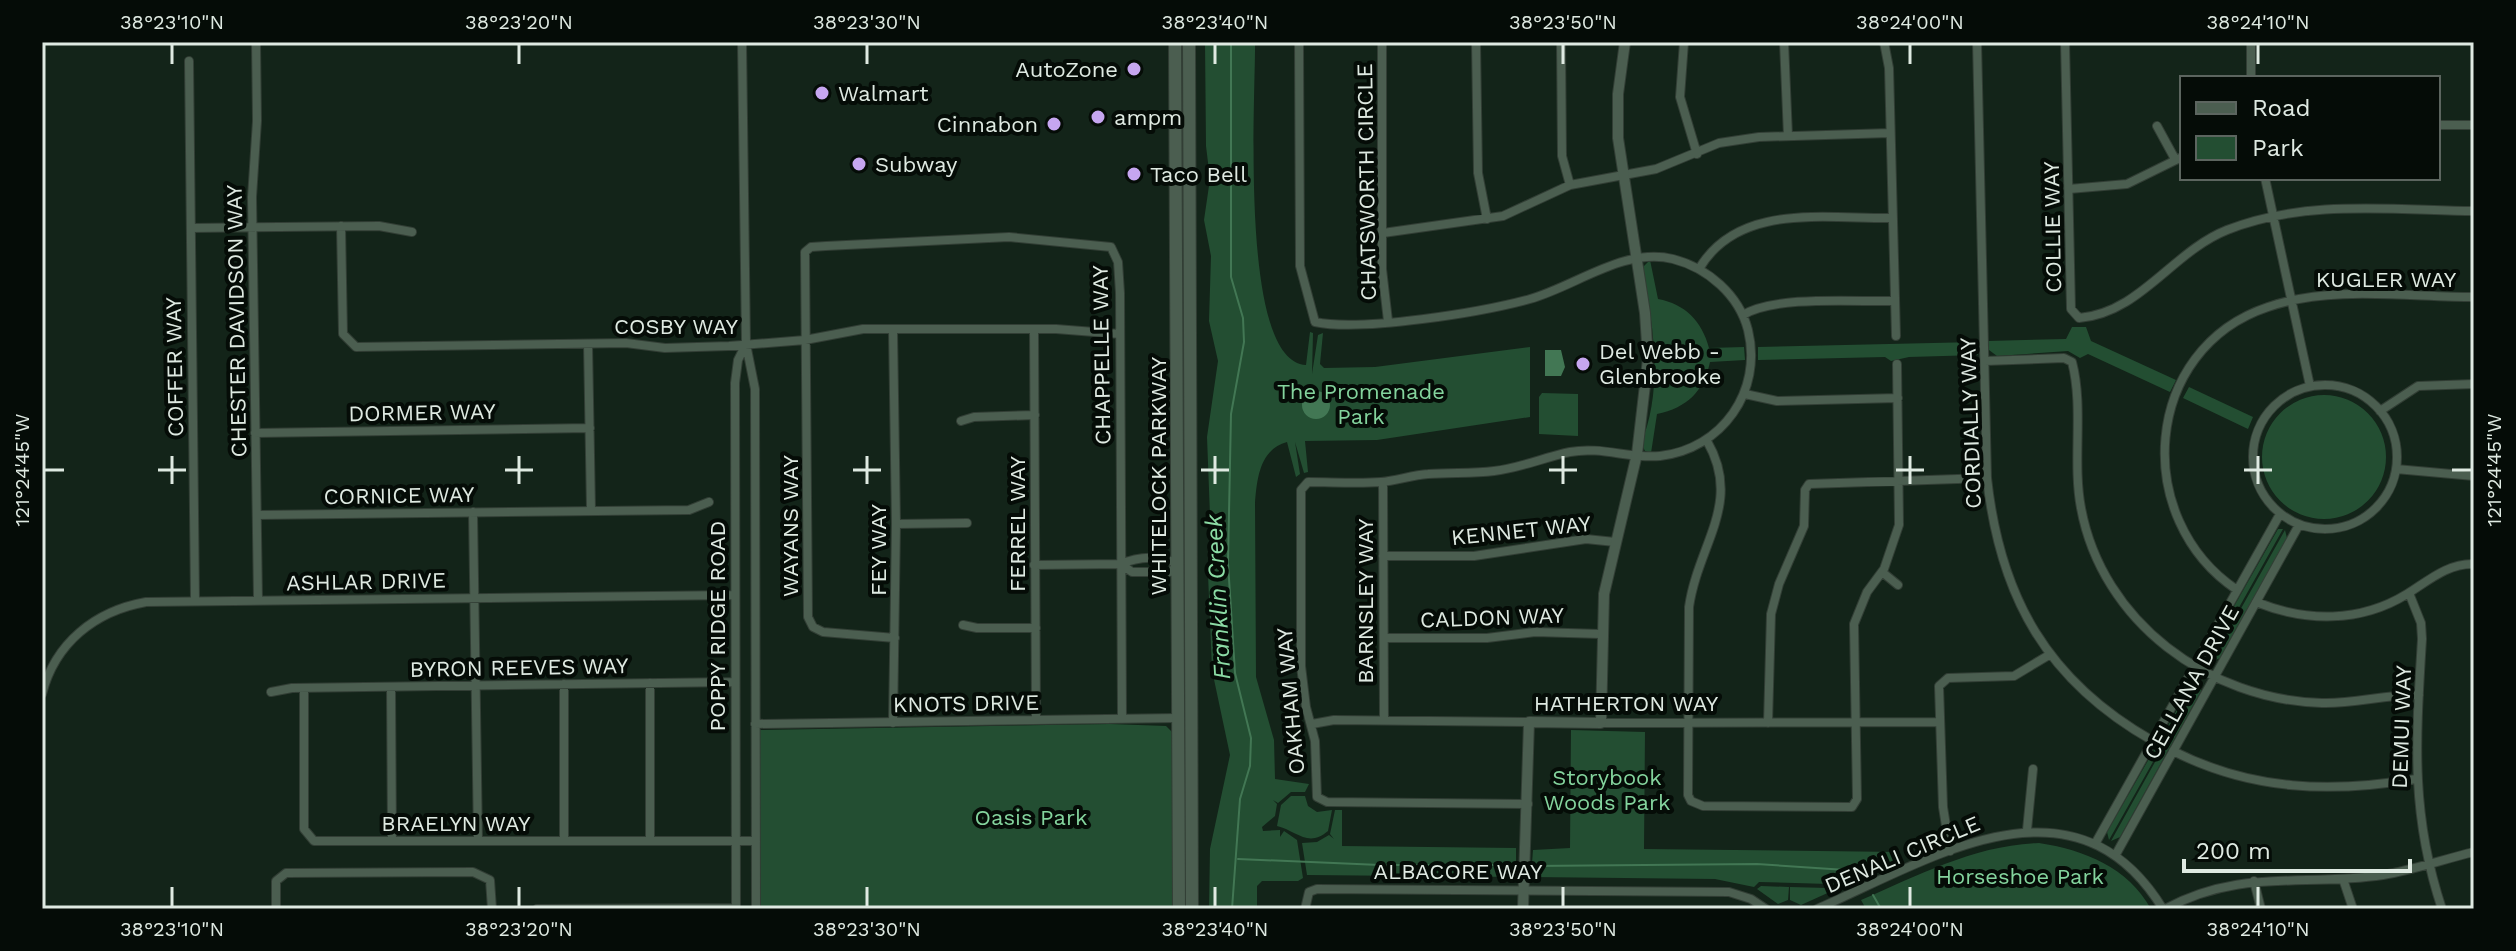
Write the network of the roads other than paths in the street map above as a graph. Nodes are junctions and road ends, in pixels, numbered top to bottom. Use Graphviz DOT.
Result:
graph roads {
  1 [pos="256,42"];
  2 [pos="742,42"];
  3 [pos="1175,42"];
  4 [pos="1189,42"];
  5 [pos="1299,42"];
  6 [pos="1382,42"];
  7 [pos="1476,42"];
  8 [pos="1561,42"];
  9 [pos="1617,42"];
  10 [pos="1625,42"];
  11 [pos="1684,42"];
  12 [pos="1784,42"];
  13 [pos="1884,42"];
  14 [pos="1977,42"];
  15 [pos="2065,42"];
  16 [pos="2251,42"];
  17 [pos="189,61"];
  18 [pos="2251,76"];
  19 [pos="1619,78"];
  20 [pos="2440,125"];
  21 [pos="2474,125"];
  22 [pos="2157,126"];
  23 [pos="1890,133"];
  24 [pos="1788,136"];
  25 [pos="1697,154"];
  26 [pos="2179,158"];
  27 [pos="1623,174"];
  28 [pos="2265,180"];
  29 [pos="1570,185"];
  30 [pos="2069,189"];
  31 [pos="1183,192"];
  32 [pos="2474,211"];
  33 [pos="2273,215"];
  34 [pos="1893,218"];
  35 [pos="1487,219"];
  36 [pos="341,226"];
  37 [pos="252,227"];
  38 [pos="191,228"];
  39 [pos="412,232"];
  40 [pos="1383,233"];
  41 [pos="1637,258"];
  42 [pos="1699,269"];
  43 [pos="2474,297"];
  44 [pos="2292,300"];
  45 [pos="1895,301"];
  46 [pos="1743,315"];
  47 [pos="1388,321"];
  48 [pos="1034,329"];
  49 [pos="893,330"];
  50 [pos="1120,334"];
  51 [pos="1896,336"];
  52 [pos="805,340"];
  53 [pos="588,344"];
  54 [pos="746,344"];
  55 [pos="1985,361"];
  56 [pos="1897,364"];
  57 [pos="2474,384"];
  58 [pos="2310,386"];
  59 [pos="1745,394"];
  60 [pos="1898,398"];
  61 [pos="2380,411"];
  62 [pos="1035,415"];
  63 [pos="961,421"];
  64 [pos="590,428"];
  65 [pos="255,433"];
  66 [pos="1707,441"];
  67 [pos="1637,454"];
  68 [pos="2396,469"];
  69 [pos="2474,476"];
  70 [pos="1987,478"];
  71 [pos="1900,480"];
  72 [pos="1383,482"];
  73 [pos="709,502"];
  74 [pos="591,510"];
  75 [pos="473,512"];
  76 [pos="2280,514"];
  77 [pos="257,515"];
  78 [pos="967,523"];
  79 [pos="896,524"];
  80 [pos="2299,525"];
  81 [pos="1615,542"];
  82 [pos="1383,556"];
  83 [pos="1121,564"];
  84 [pos="2474,564"];
  85 [pos="1034,565"];
  86 [pos="1184,565"];
  87 [pos="1882,572"];
  88 [pos="1898,585"];
  89 [pos="2237,590"];
  90 [pos="2409,593"];
  91 [pos="735,595"];
  92 [pos="474,597"];
  93 [pos="258,600"];
  94 [pos="195,601"];
  95 [pos="2256,602"];
  96 [pos="963,625"];
  97 [pos="1036,628"];
  98 [pos="1601,634"];
  99 [pos="895,638"];
  100 [pos="1384,638"];
  101 [pos="2049,655"];
  102 [pos="2195,666"];
  103 [pos="2215,677"];
  104 [pos="735,682"];
  105 [pos="650,683"];
  106 [pos="564,684"];
  107 [pos="478,686"];
  108 [pos="391,687"];
  109 [pos="304,688"];
  110 [pos="271,692"];
  111 [pos="42,694"];
  112 [pos="2419,695"];
  113 [pos="1122,718"];
  114 [pos="1178,718"];
  115 [pos="1036,719"];
  116 [pos="1384,720"];
  117 [pos="1529,722"];
  118 [pos="1940,722"];
  119 [pos="893,723"];
  120 [pos="1601,723"];
  121 [pos="1768,723"];
  122 [pos="755,724"];
  123 [pos="1312,724"];
  124 [pos="1687,724"];
  125 [pos="1855,724"];
  126 [pos="2153,741"];
  127 [pos="2173,751"];
  128 [pos="2033,769"];
  129 [pos="2416,779"];
  130 [pos="1528,804"];
  131 [pos="2027,830"];
  132 [pos="392,841"];
  133 [pos="478,841"];
  134 [pos="564,841"];
  135 [pos="650,841"];
  136 [pos="736,841"];
  137 [pos="756,841"];
  138 [pos="2095,844"];
  139 [pos="1950,851"];
  140 [pos="2474,852"];
  141 [pos="2115,856"];
  142 [pos="2428,865"];
  143 [pos="2343,879"];
  144 [pos="2254,881"];
  145 [pos="1523,888"];
  146 [pos="736,908"];
  147 [pos="276,909"];
  148 [pos="492,909"];
  149 [pos="537,909"];
  150 [pos="756,909"];
  151 [pos="1179,909"];
  152 [pos="1192,909"];
  153 [pos="1305,909"];
  154 [pos="1523,909"];
  155 [pos="1766,909"];
  156 [pos="1817,909"];
  157 [pos="2164,909"];
  158 [pos="2261,909"];
  159 [pos="2353,909"];
  160 [pos="2442,909"];
  1 -- 37 [label="street, CHESTER DAVIDSON WAY"];
  2 -- 54 [label="street, POPPY RIDGE ROAD"];
  3 -- 31 [label="main road, WHITELOCK PARKWAY"];
  4 -- 31 [label="main road, WHITELOCK PARKWAY"];
  5 -- 47 [label="street"];
  6 -- 40 [label="street, CHATSWORTH CIRCLE"];
  7 -- 35 [label="street"];
  8 -- 29 [label="street"];
  9 -- 19 [label="street"];
  10 -- 19 [label="street"];
  11 -- 25 [label="street"];
  12 -- 24 [label="street"];
  13 -- 23 [label="street"];
  14 -- 55 [label="street, CORDIALLY WAY"];
  15 -- 30 [label="street, COLLIE WAY"];
  16 -- 18 [label="street"];
  17 -- 38 [label="street, COFFER WAY"];
  19 -- 27 [label="street"];
  20 -- 21 [label="street"];
  22 -- 26 [label="street"];
  23 -- 24 [label="street"];
  23 -- 34 [label="street"];
  24 -- 25 [label="street"];
  25 -- 27 [label="street"];
  26 -- 30 [label="street"];
  27 -- 29 [label="street"];
  27 -- 41 [label="street"];
  28 -- 33 [label="street"];
  29 -- 35 [label="street"];
  30 -- 33 [label="street, COLLIE WAY"];
  31 -- 86 [label="main road, WHITELOCK PARKWAY"];
  32 -- 33 [label="street, COLLIE WAY"];
  33 -- 44 [label="street"];
  34 -- 42 [label="street"];
  34 -- 45 [label="street"];
  35 -- 40 [label="street"];
  36 -- 37 [label="street"];
  36 -- 39 [label="street"];
  36 -- 53 [label="street, COSBY WAY"];
  37 -- 38 [label="street"];
  37 -- 65 [label="street, CHESTER DAVIDSON WAY"];
  38 -- 94 [label="street, COFFER WAY"];
  40 -- 47 [label="street, CHATSWORTH CIRCLE"];
  41 -- 42 [label="street"];
  41 -- 47 [label="street"];
  41 -- 67 [label="street"];
  42 -- 46 [label="street"];
  43 -- 44 [label="street, KUGLER WAY"];
  44 -- 58 [label="street"];
  44 -- 89 [label="street, KUGLER WAY"];
  45 -- 46 [label="street"];
  45 -- 51 [label="street"];
  46 -- 59 [label="street"];
  48 -- 49 [label="street, COSBY WAY"];
  48 -- 50 [label="street, COSBY WAY"];
  48 -- 62 [label="street, FERREL WAY"];
  49 -- 52 [label="street, COSBY WAY"];
  49 -- 79 [label="street, FEY WAY"];
  50 -- 52 [label="street, CHAPPELLE WAY"];
  50 -- 83 [label="street, CHAPPELLE WAY"];
  52 -- 54 [label="street, COSBY WAY"];
  52 -- 99 [label="street, WAYANS WAY"];
  53 -- 54 [label="street, COSBY WAY"];
  53 -- 64 [label="street"];
  54 -- 91 [label="street, POPPY RIDGE ROAD"];
  54 -- 122 [label="street, POPPY RIDGE ROAD"];
  55 -- 70 [label="street, CORDIALLY WAY"];
  55 -- 102 [label="street"];
  56 -- 60 [label="street"];
  57 -- 61 [label="street"];
  58 -- 61 [label="street"];
  58 -- 76 [label="street"];
  59 -- 60 [label="street"];
  59 -- 66 [label="street"];
  60 -- 71 [label="street"];
  61 -- 68 [label="street"];
  62 -- 63 [label="street"];
  62 -- 85 [label="street, FERREL WAY"];
  64 -- 65 [label="street, DORMER WAY"];
  64 -- 74 [label="street"];
  65 -- 77 [label="street, CHESTER DAVIDSON WAY"];
  66 -- 67 [label="street"];
  66 -- 124 [label="street"];
  67 -- 72 [label="street"];
  67 -- 81 [label="street"];
  68 -- 69 [label="street"];
  68 -- 80 [label="street"];
  70 -- 71 [label="street"];
  70 -- 101 [label="street, CORDIALLY WAY"];
  71 -- 87 [label="street"];
  71 -- 121 [label="street"];
  72 -- 82 [label="street, BARNSLEY WAY"];
  72 -- 123 [label="street, OAKHAM WAY"];
  73 -- 74 [label="street, CORNICE WAY"];
  74 -- 75 [label="street, CORNICE WAY"];
  75 -- 77 [label="street, CORNICE WAY"];
  75 -- 92 [label="street"];
  76 -- 80 [label="street"];
  76 -- 89 [label="street, CELLANA DRIVE"];
  77 -- 93 [label="street, CHESTER DAVIDSON WAY"];
  78 -- 79 [label="street"];
  79 -- 99 [label="street, FEY WAY"];
  80 -- 95 [label="street, CELLANA DRIVE"];
  81 -- 82 [label="street, KENNET WAY"];
  81 -- 98 [label="street"];
  82 -- 100 [label="street, BARNSLEY WAY"];
  83 -- 85 [label="street"];
  83 -- 86 [label="street"];
  83 -- 113 [label="street, CHAPPELLE WAY"];
  84 -- 90 [label="street"];
  85 -- 97 [label="street, FERREL WAY"];
  86 -- 114 [label="main road, WHITELOCK PARKWAY"];
  86 -- 152 [label="main road, WHITELOCK PARKWAY"];
  87 -- 88 [label="street"];
  87 -- 125 [label="street"];
  89 -- 102 [label="street, CELLANA DRIVE"];
  90 -- 95 [label="street"];
  90 -- 112 [label="street, DEMUI WAY"];
  91 -- 92 [label="street, ASHLAR DRIVE"];
  91 -- 104 [label="street, POPPY RIDGE ROAD"];
  92 -- 93 [label="street, ASHLAR DRIVE"];
  92 -- 107 [label="street"];
  93 -- 94 [label="street, ASHLAR DRIVE"];
  94 -- 111 [label="street, ASHLAR DRIVE"];
  95 -- 103 [label="street, CELLANA DRIVE"];
  96 -- 97 [label="street"];
  97 -- 115 [label="street, FERREL WAY"];
  98 -- 100 [label="street, CALDON WAY"];
  98 -- 120 [label="street"];
  99 -- 119 [label="street, FEY WAY"];
  100 -- 116 [label="street, BARNSLEY WAY"];
  101 -- 118 [label="street"];
  101 -- 126 [label="street, CORDIALLY WAY"];
  102 -- 103 [label="street"];
  102 -- 126 [label="street, CELLANA DRIVE"];
  103 -- 112 [label="street"];
  103 -- 127 [label="street, CELLANA DRIVE"];
  104 -- 105 [label="street, BYRON REEVES WAY"];
  104 -- 136 [label="street, POPPY RIDGE ROAD"];
  105 -- 106 [label="street, BYRON REEVES WAY"];
  105 -- 135 [label="street"];
  106 -- 107 [label="street, BYRON REEVES WAY"];
  106 -- 134 [label="street"];
  107 -- 108 [label="street, BYRON REEVES WAY"];
  107 -- 133 [label="street"];
  108 -- 109 [label="street, BYRON REEVES WAY"];
  108 -- 132 [label="street"];
  109 -- 110 [label="street, BYRON REEVES WAY"];
  109 -- 132 [label="street, BRAELYN WAY"];
  112 -- 129 [label="street, DEMUI WAY"];
  113 -- 114 [label="street, KNOTS DRIVE"];
  113 -- 115 [label="street, KNOTS DRIVE"];
  114 -- 151 [label="main road, WHITELOCK PARKWAY"];
  115 -- 119 [label="street, KNOTS DRIVE"];
  116 -- 117 [label="street, HATHERTON WAY"];
  116 -- 123 [label="street, HATHERTON WAY"];
  117 -- 120 [label="street, HATHERTON WAY"];
  117 -- 130 [label="street"];
  118 -- 125 [label="street, HATHERTON WAY"];
  118 -- 139 [label="street"];
  119 -- 122 [label="street, KNOTS DRIVE"];
  120 -- 124 [label="street, HATHERTON WAY"];
  121 -- 124 [label="street, HATHERTON WAY"];
  121 -- 125 [label="street, HATHERTON WAY"];
  122 -- 137 [label="street, POPPY RIDGE ROAD"];
  123 -- 130 [label="street, OAKHAM WAY"];
  124 -- 125 [label="street"];
  126 -- 138 [label="street, CELLANA DRIVE"];
  127 -- 129 [label="street"];
  127 -- 141 [label="street, CELLANA DRIVE"];
  128 -- 131 [label="street"];
  129 -- 142 [label="street, DEMUI WAY"];
  130 -- 145 [label="street"];
  131 -- 138 [label="street, DENALI CIRCLE"];
  131 -- 139 [label="street, DENALI CIRCLE"];
  132 -- 133 [label="street, BRAELYN WAY"];
  133 -- 134 [label="street, BRAELYN WAY"];
  134 -- 135 [label="street, BRAELYN WAY"];
  135 -- 136 [label="street, BRAELYN WAY"];
  136 -- 137 [label="street, BRAELYN WAY"];
  136 -- 146 [label="street, POPPY RIDGE ROAD"];
  137 -- 150 [label="street, POPPY RIDGE ROAD"];
  138 -- 141 [label="street, DENALI CIRCLE"];
  139 -- 156 [label="street, DENALI CIRCLE"];
  140 -- 142 [label="street"];
  141 -- 157 [label="street, DENALI CIRCLE"];
  142 -- 143 [label="street"];
  142 -- 160 [label="street, DEMUI WAY"];
  143 -- 144 [label="street"];
  143 -- 159 [label="street"];
  144 -- 157 [label="street"];
  144 -- 158 [label="street"];
  145 -- 153 [label="street, ALBACORE WAY"];
  145 -- 154 [label="street"];
  145 -- 155 [label="street, ALBACORE WAY"];
  146 -- 149 [label="street"];
  147 -- 148 [label="street"];
}
